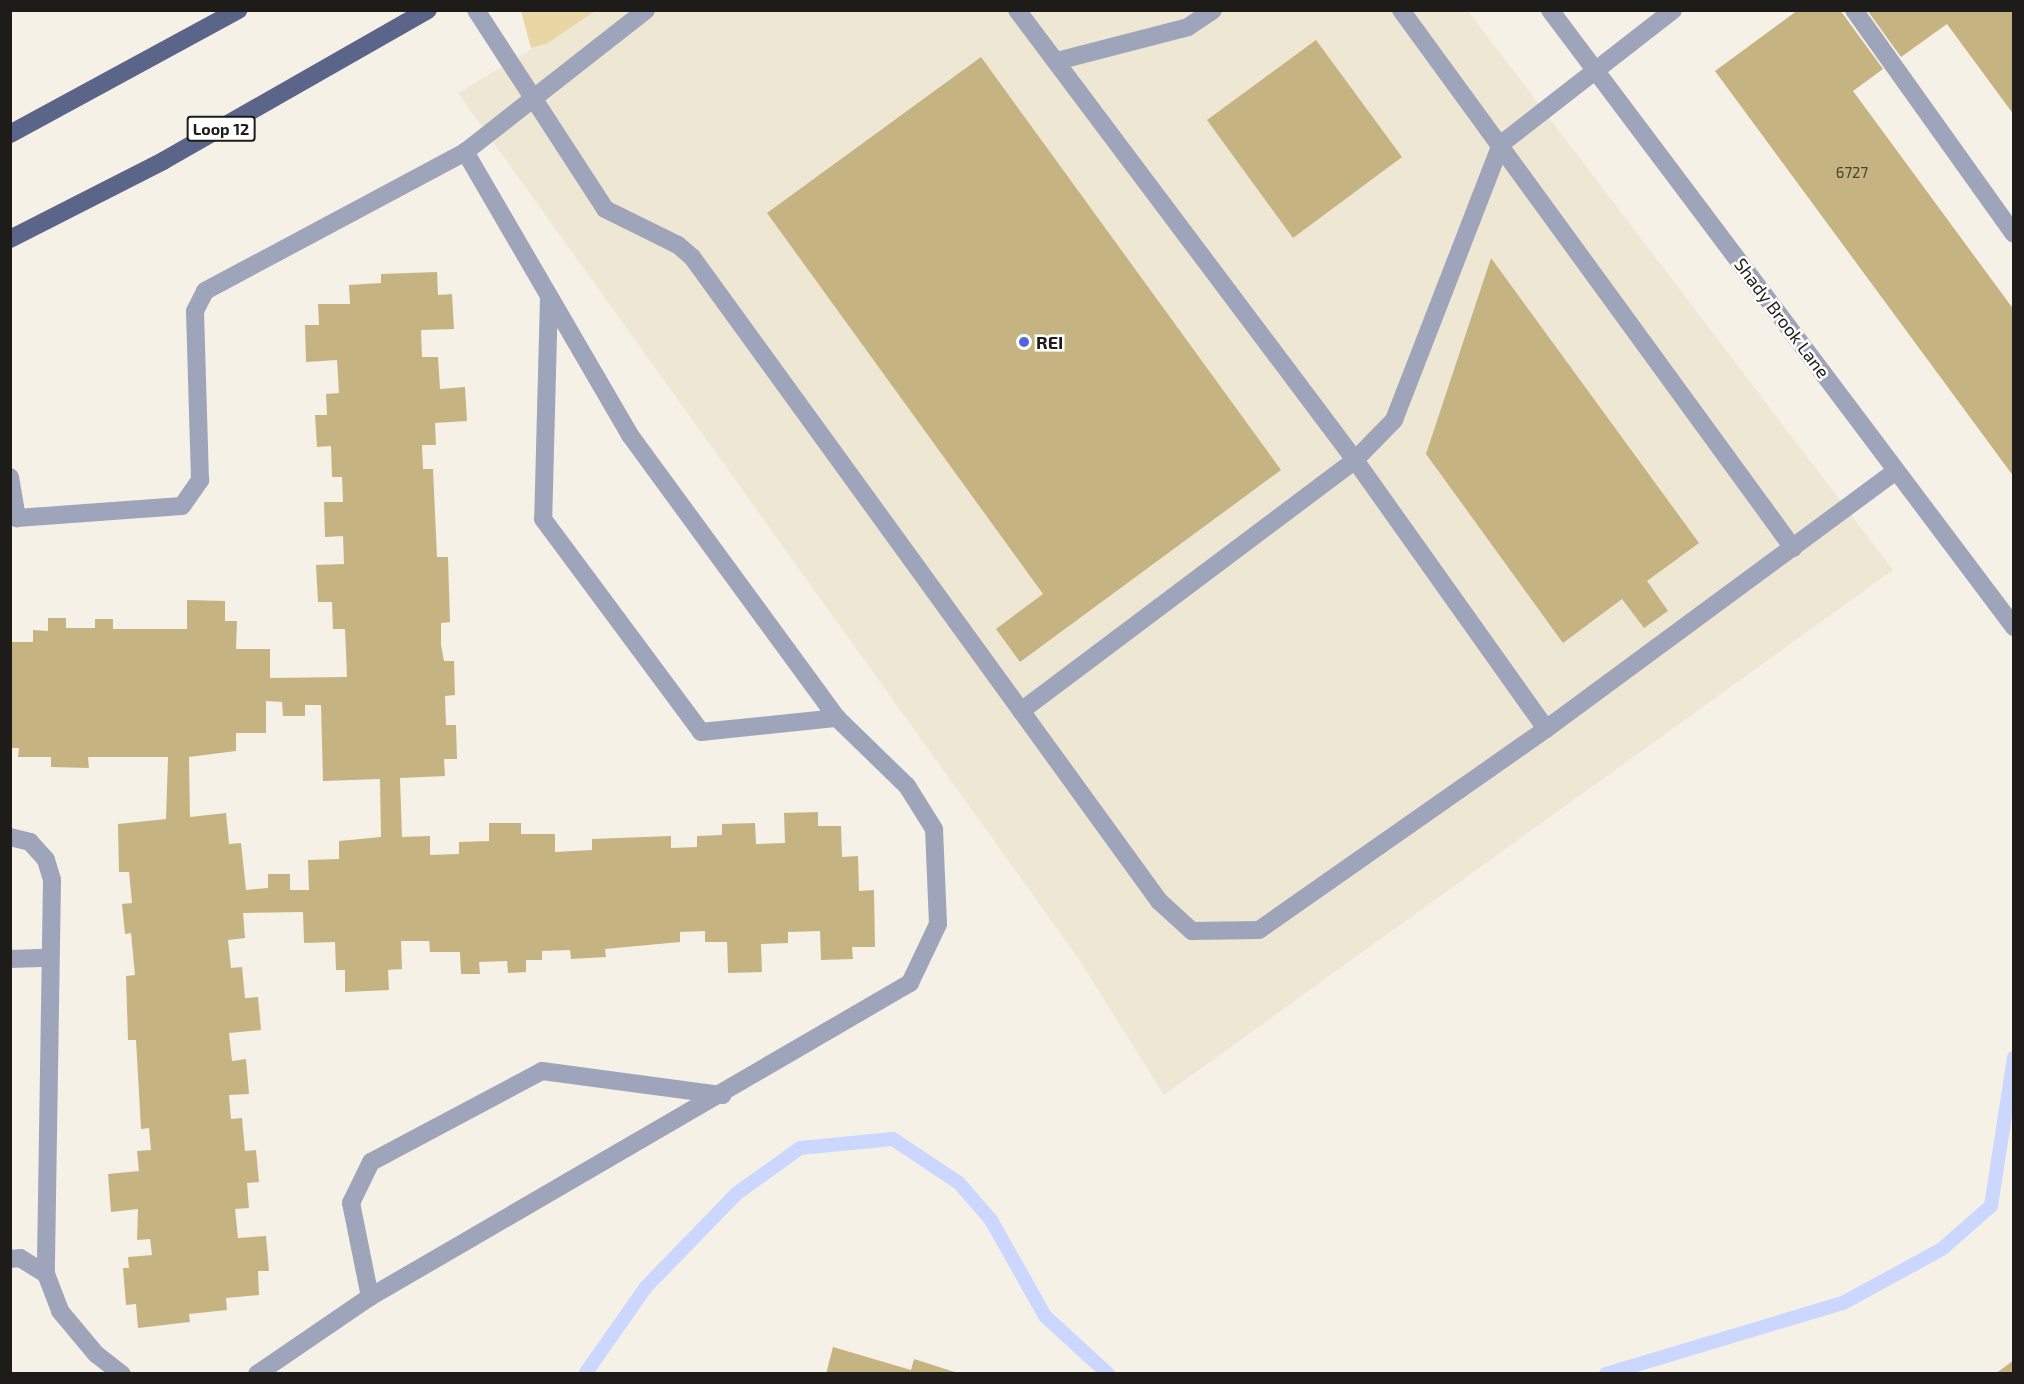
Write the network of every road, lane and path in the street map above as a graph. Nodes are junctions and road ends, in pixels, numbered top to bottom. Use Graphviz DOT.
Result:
graph roads {
  1 [pos="238,10"];
  2 [pos="428,10"];
  3 [pos="476,10"];
  4 [pos="646,10"];
  5 [pos="1017,10"];
  6 [pos="1213,10"];
  7 [pos="1401,10"];
  8 [pos="1550,10"];
  9 [pos="1673,10"];
  10 [pos="1854,10"];
  11 [pos="1056,61"];
  12 [pos="1594,69"];
  13 [pos="535,96"];
  14 [pos="10,134"];
  15 [pos="1501,144"];
  16 [pos="465,152"];
  17 [pos="2013,234"];
  18 [pos="10,239"];
  19 [pos="549,297"];
  20 [pos="1355,460"];
  21 [pos="1896,471"];
  22 [pos="10,477"];
  23 [pos="14,521"];
  24 [pos="1793,548"];
  25 [pos="2013,627"];
  26 [pos="1021,711"];
  27 [pos="837,718"];
  28 [pos="1546,729"];
  29 [pos="10,837"];
  30 [pos="47,958"];
  31 [pos="10,959"];
  32 [pos="722,1095"];
  33 [pos="10,1259"];
  34 [pos="46,1274"];
  35 [pos="370,1297"];
  36 [pos="122,1374"];
  37 [pos="257,1374"];
  1 -- 14 [label="main road"];
  2 -- 18 [label="main road, Loop 12"];
  3 -- 13 [label="street"];
  4 -- 13 [label="street"];
  5 -- 11 [label="street"];
  6 -- 11 [label="street"];
  7 -- 15 [label="street"];
  8 -- 12 [label="street, Shady Brook Lane"];
  9 -- 12 [label="street"];
  10 -- 17 [label="street"];
  11 -- 20 [label="street"];
  12 -- 15 [label="street"];
  12 -- 21 [label="street, Shady Brook Lane"];
  13 -- 16 [label="street"];
  13 -- 26 [label="street"];
  15 -- 20 [label="street"];
  15 -- 24 [label="street"];
  16 -- 19 [label="street"];
  16 -- 23 [label="street"];
  19 -- 27 [label="street"];
  19 -- 27 [label="street"];
  20 -- 26 [label="street"];
  20 -- 28 [label="street"];
  21 -- 24 [label="street"];
  21 -- 25 [label="street, Shady Brook Lane"];
  22 -- 23 [label="street"];
  24 -- 28 [label="street"];
  26 -- 28 [label="street"];
  27 -- 32 [label="street"];
  29 -- 30 [label="street"];
  30 -- 31 [label="street"];
  30 -- 34 [label="street"];
  32 -- 35 [label="street"];
  32 -- 35 [label="street"];
  33 -- 34 [label="street"];
  34 -- 36 [label="street"];
  35 -- 37 [label="street"];
}
